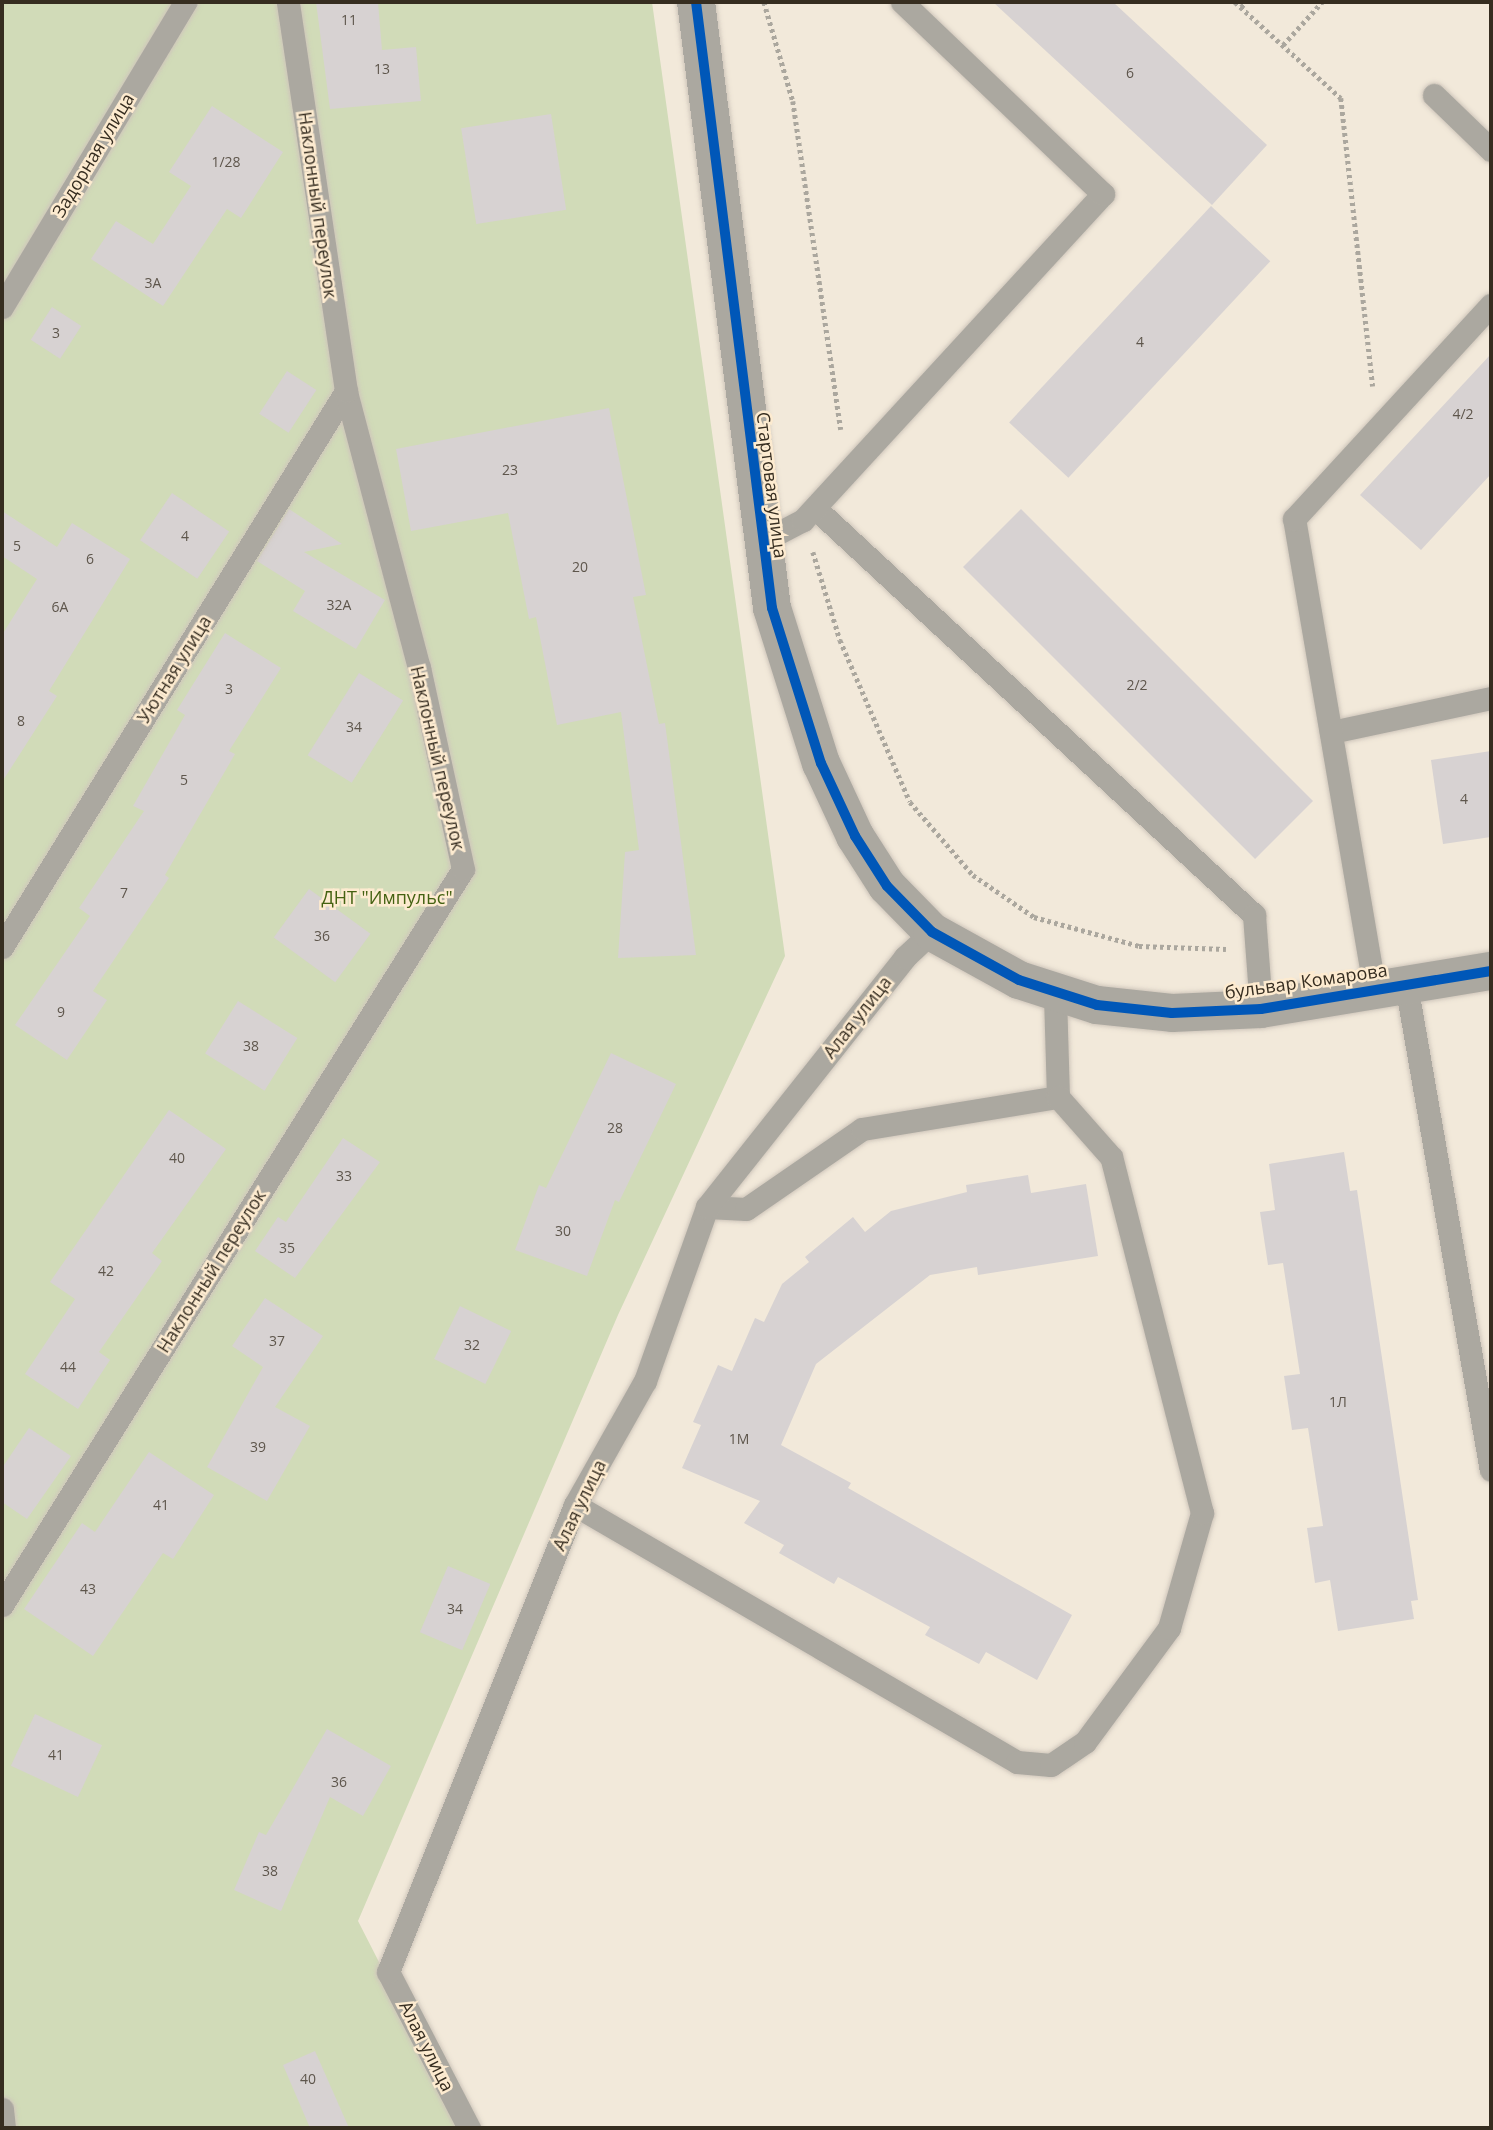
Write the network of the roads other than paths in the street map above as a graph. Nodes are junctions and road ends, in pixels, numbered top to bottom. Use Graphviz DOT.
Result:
graph roads {
  1 [pos="185,2"];
  2 [pos="288,2"];
  3 [pos="696,2"];
  4 [pos="902,2"];
  5 [pos="1434,95"];
  6 [pos="1491,150"];
  7 [pos="1491,305"];
  8 [pos="2,307"];
  9 [pos="346,391"];
  10 [pos="809,514"];
  11 [pos="761,542"];
  12 [pos="1491,698"];
  13 [pos="1331,732"];
  14 [pos="932,932"];
  15 [pos="2,947"];
  16 [pos="1491,971"];
  17 [pos="1391,988"];
  18 [pos="1055,993"];
  19 [pos="1261,1009"];
  20 [pos="1058,1097"];
  21 [pos="707,1207"];
  22 [pos="1491,1470"];
  23 [pos="575,1505"];
  24 [pos="2,1605"];
  25 [pos="2,2109"];
  26 [pos="4,2128"];
  27 [pos="469,2128"];
  1 -- 8 [label="lane, Задорная улица"];
  2 -- 9 [label="lane, Наклонный переулок"];
  3 -- 11 [label="street, Стартовая улица"];
  4 -- 10 [label="lane"];
  5 -- 6 [label="lane"];
  7 -- 13 [label="lane"];
  9 -- 15 [label="lane, Уютная улица"];
  9 -- 24 [label="lane, Наклонный переулок"];
  10 -- 11 [label="lane"];
  10 -- 19 [label="lane"];
  11 -- 14 [label="street, Стартовая улица"];
  12 -- 13 [label="lane"];
  13 -- 17 [label="lane"];
  14 -- 18 [label="street, бульвар Комарова"];
  14 -- 21 [label="lane, Алая улица"];
  16 -- 17 [label="street, бульвар Комарова"];
  17 -- 19 [label="street, бульвар Комарова"];
  17 -- 22 [label="lane"];
  18 -- 19 [label="street, бульвар Комарова"];
  18 -- 20 [label="lane"];
  20 -- 21 [label="lane"];
  20 -- 23 [label="lane"];
  21 -- 23 [label="lane, Алая улица"];
  23 -- 27 [label="lane, Алая улица"];
  25 -- 26 [label="lane"];
}
